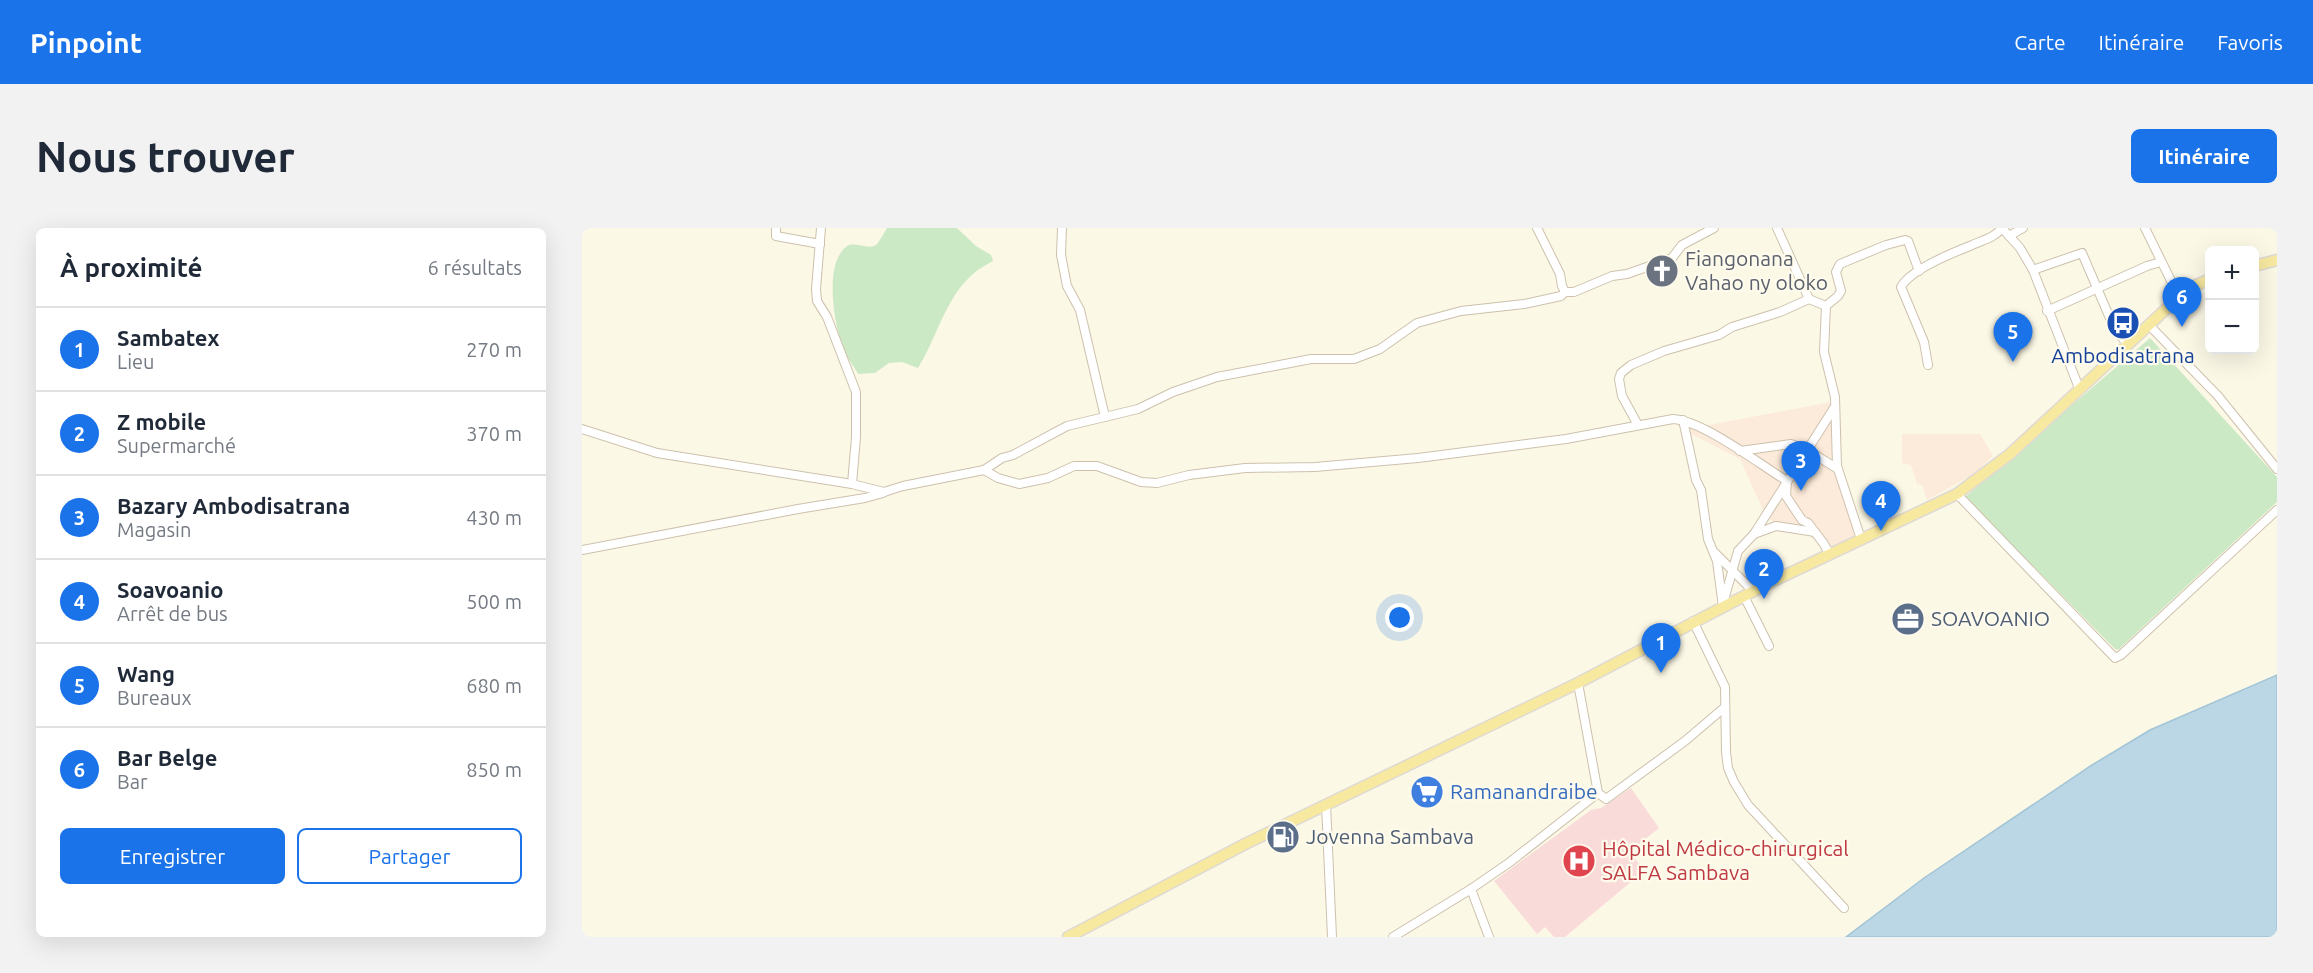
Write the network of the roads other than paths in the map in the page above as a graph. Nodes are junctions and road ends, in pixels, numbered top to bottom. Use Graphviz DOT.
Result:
graph roads {
  1 [pos="776,228"];
  2 [pos="821,228"];
  3 [pos="1062,228"];
  4 [pos="1538,228"];
  5 [pos="1714,228"];
  6 [pos="1777,228"];
  7 [pos="2023,228"];
  8 [pos="2145,228"];
  9 [pos="2008,236"];
  10 [pos="820,244"];
  11 [pos="2277,260"];
  12 [pos="2161,262"];
  13 [pos="2259,265"];
  14 [pos="2033,270"];
  15 [pos="1919,271"];
  16 [pos="2205,281"];
  17 [pos="2099,288"];
  18 [pos="1565,292"];
  19 [pos="2179,297"];
  20 [pos="1809,299"];
  21 [pos="1826,306"];
  22 [pos="2047,311"];
  23 [pos="2148,324"];
  24 [pos="2128,345"];
  25 [pos="1928,365"];
  26 [pos="2079,388"];
  27 [pos="1834,408"];
  28 [pos="1105,417"];
  29 [pos="1683,420"];
  30 [pos="1638,425"];
  31 [pos="582,429"];
  32 [pos="1807,450"];
  33 [pos="1740,451"];
  34 [pos="1838,469"];
  35 [pos="2277,469"];
  36 [pos="984,470"];
  37 [pos="1787,481"];
  38 [pos="852,484"];
  39 [pos="884,492"];
  40 [pos="1957,494"];
  41 [pos="2277,510"];
  42 [pos="1815,532"];
  43 [pos="1754,534"];
  44 [pos="1862,539"];
  45 [pos="582,550"];
  46 [pos="1714,552"];
  47 [pos="1830,555"];
  48 [pos="1732,568"];
  49 [pos="1749,594"];
  50 [pos="1723,607"];
  51 [pos="1693,621"];
  52 [pos="1769,646"];
  53 [pos="1578,683"];
  54 [pos="1725,707"];
  55 [pos="1598,793"];
  56 [pos="1326,804"];
  57 [pos="1472,889"];
  58 [pos="1844,908"];
  59 [pos="1068,937"];
  60 [pos="1332,937"];
  61 [pos="1393,937"];
  62 [pos="1489,937"];
  1 -- 10 [label="street"];
  2 -- 10 [label="street"];
  3 -- 28 [label="street"];
  4 -- 18 [label="street"];
  5 -- 18 [label="street"];
  6 -- 20 [label="street"];
  7 -- 9 [label="street"];
  8 -- 12 [label="street"];
  9 -- 14 [label="street"];
  9 -- 15 [label="street"];
  10 -- 38 [label="street"];
  11 -- 13 [label="main road"];
  12 -- 17 [label="street"];
  12 -- 19 [label="street"];
  14 -- 17 [label="street"];
  14 -- 22 [label="street"];
  15 -- 21 [label="street"];
  15 -- 25 [label="street"];
  16 -- 19 [label="main road"];
  17 -- 22 [label="street"];
  17 -- 24 [label="street"];
  18 -- 28 [label="street"];
  19 -- 23 [label="main road"];
  20 -- 21 [label="street"];
  20 -- 30 [label="street"];
  21 -- 27 [label="street"];
  22 -- 26 [label="street"];
  23 -- 24 [label="main road"];
  23 -- 35 [label="street"];
  24 -- 26 [label="main road"];
  26 -- 40 [label="main road"];
  27 -- 32 [label="street"];
  27 -- 34 [label="street"];
  28 -- 36 [label="street"];
  29 -- 30 [label="street"];
  29 -- 33 [label="street"];
  29 -- 46 [label="street"];
  30 -- 36 [label="street"];
  31 -- 38 [label="street"];
  32 -- 33 [label="street"];
  32 -- 34 [label="street"];
  32 -- 37 [label="street"];
  33 -- 37 [label="street"];
  34 -- 44 [label="street"];
  36 -- 39 [label="street"];
  37 -- 42 [label="street"];
  37 -- 43 [label="street"];
  38 -- 39 [label="street"];
  39 -- 45 [label="street"];
  40 -- 41 [label="street"];
  40 -- 44 [label="main road"];
  42 -- 43 [label="street"];
  42 -- 47 [label="street"];
  43 -- 48 [label="street"];
  44 -- 47 [label="main road"];
  46 -- 48 [label="street"];
  46 -- 50 [label="street"];
  47 -- 49 [label="main road"];
  48 -- 49 [label="street"];
  48 -- 50 [label="street"];
  49 -- 50 [label="main road"];
  49 -- 52 [label="street"];
  50 -- 51 [label="main road"];
  51 -- 53 [label="main road"];
  51 -- 54 [label="street"];
  53 -- 55 [label="street"];
  53 -- 56 [label="main road"];
  54 -- 55 [label="street"];
  54 -- 58 [label="street"];
  55 -- 57 [label="street"];
  56 -- 59 [label="main road"];
  56 -- 60 [label="street"];
  57 -- 61 [label="street"];
  57 -- 62 [label="street"];
}
